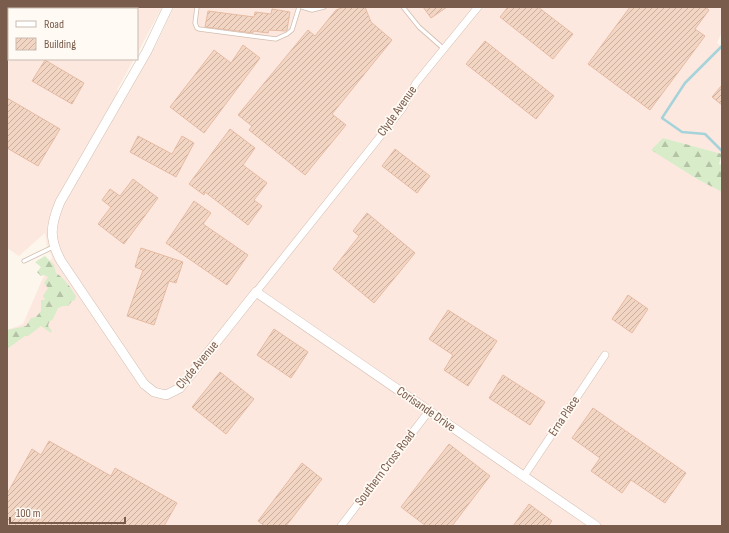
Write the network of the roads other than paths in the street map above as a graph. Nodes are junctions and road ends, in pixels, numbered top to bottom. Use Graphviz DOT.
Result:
graph roads {
  1 [pos="168,7"];
  2 [pos="197,7"];
  3 [pos="300,7"];
  4 [pos="324,7"];
  5 [pos="403,7"];
  6 [pos="478,7"];
  7 [pos="444,49"];
  8 [pos="53,247"];
  9 [pos="24,261"];
  10 [pos="256,292"];
  11 [pos="605,355"];
  12 [pos="429,411"];
  13 [pos="524,476"];
  14 [pos="341,526"];
  15 [pos="596,526"];
  1 -- 8 [label="street"];
  2 -- 3 [label="lane"];
  3 -- 4 [label="lane"];
  5 -- 7 [label="lane"];
  6 -- 7 [label="street, Clyde Avenue"];
  7 -- 10 [label="street, Clyde Avenue"];
  8 -- 9 [label="lane"];
  8 -- 10 [label="street, Clyde Avenue"];
  10 -- 12 [label="street, Corisande Drive"];
  11 -- 13 [label="street, Erna Place"];
  12 -- 13 [label="street, Corisande Drive"];
  12 -- 14 [label="street, Southern Cross Road"];
  13 -- 15 [label="street, Corisande Drive"];
}
